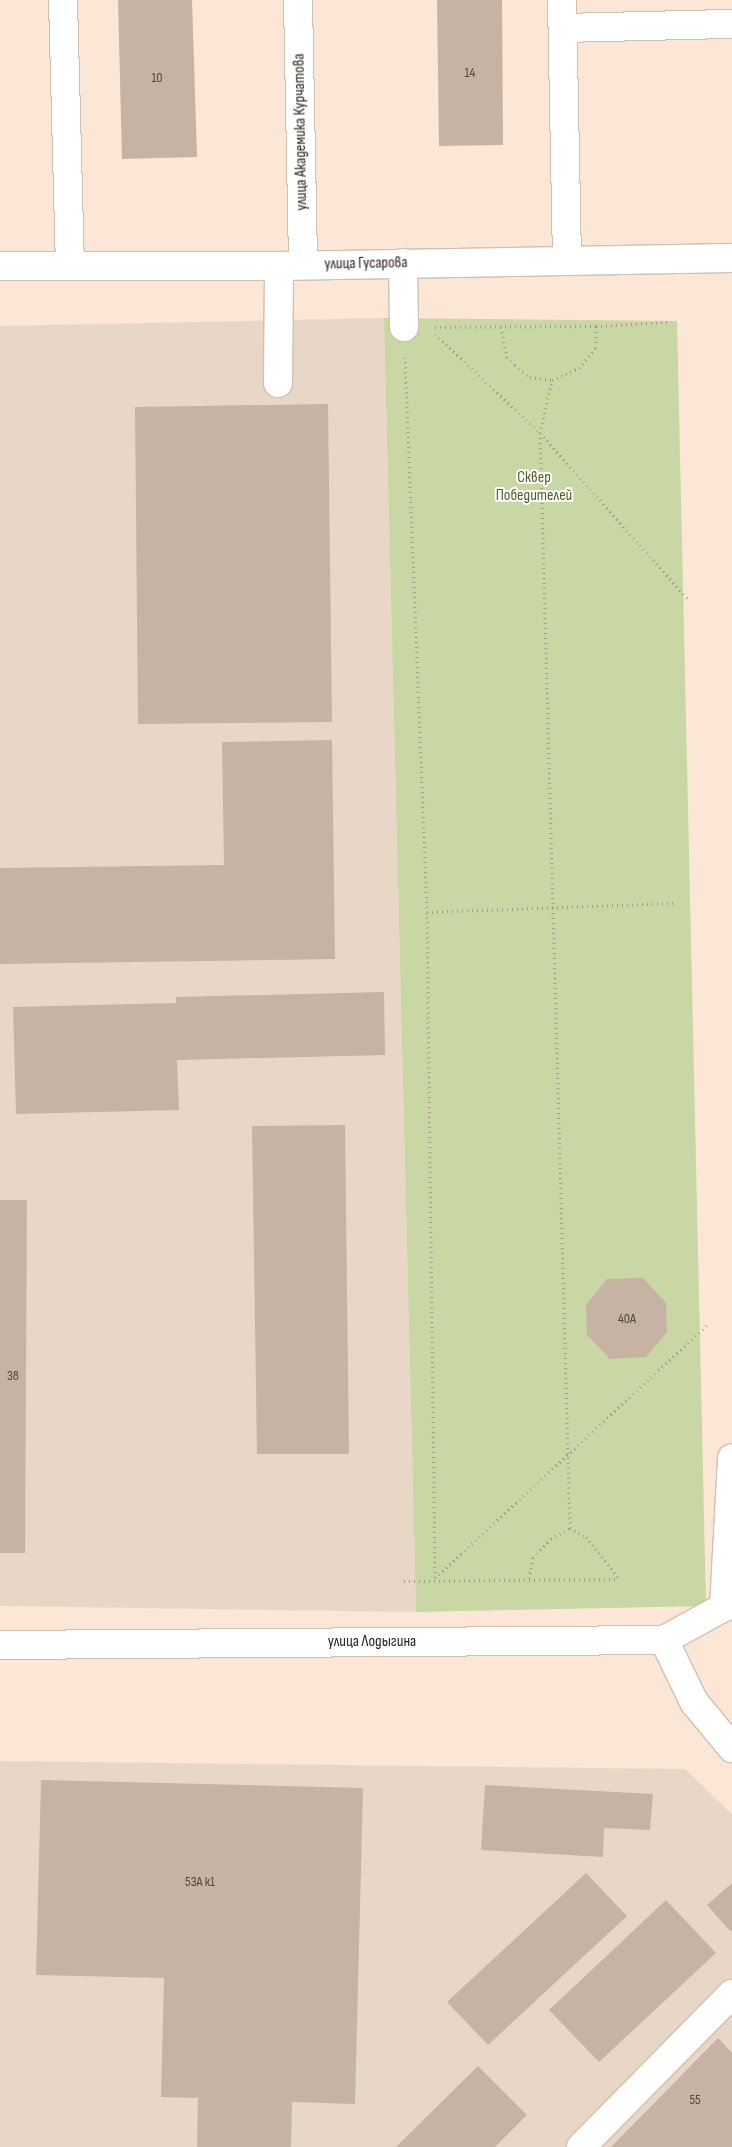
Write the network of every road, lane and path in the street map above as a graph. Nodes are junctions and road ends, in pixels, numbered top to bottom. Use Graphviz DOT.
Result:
graph roads {
  1 [pos="62,0"];
  2 [pos="298,0"];
  3 [pos="562,0"];
  4 [pos="732,24"];
  5 [pos="563,28"];
  6 [pos="732,258"];
  7 [pos="567,261"];
  8 [pos="403,263"];
  9 [pos="291,265"];
  10 [pos="0,266"];
  11 [pos="70,266"];
  12 [pos="670,322"];
  13 [pos="596,326"];
  14 [pos="404,327"];
  15 [pos="500,327"];
  16 [pos="552,380"];
  17 [pos="278,383"];
  18 [pos="540,433"];
  19 [pos="688,599"];
  20 [pos="676,903"];
  21 [pos="553,907"];
  22 [pos="427,912"];
  23 [pos="707,1325"];
  24 [pos="567,1453"];
  25 [pos="732,1458"];
  26 [pos="570,1528"];
  27 [pos="434,1578"];
  28 [pos="528,1578"];
  29 [pos="404,1581"];
  30 [pos="728,1611"];
  31 [pos="664,1640"];
  32 [pos="0,1645"];
  33 [pos="732,1748"];
  34 [pos="732,1994"];
  35 [pos="581,2147"];
  1 -- 11 [label="street"];
  2 -- 9 [label="street, улица Академика Курчатова"];
  3 -- 5 [label="street"];
  4 -- 5 [label="street"];
  5 -- 7 [label="street"];
  6 -- 7 [label="street, улица Гусарова"];
  7 -- 8 [label="street, улица Гусарова"];
  8 -- 9 [label="street, улица Гусарова"];
  8 -- 14 [label="street"];
  9 -- 11 [label="street, улица Гусарова"];
  9 -- 17 [label="street, улица Академика Курчатова"];
  10 -- 11 [label="street, улица Гусарова"];
  12 -- 13 [label="path"];
  13 -- 15 [label="path"];
  13 -- 16 [label="path"];
  14 -- 22 [label="path"];
  15 -- 16 [label="path"];
  15 -- 18 [label="path"];
  16 -- 18 [label="path"];
  18 -- 19 [label="path"];
  18 -- 21 [label="path"];
  20 -- 21 [label="path"];
  21 -- 22 [label="path"];
  21 -- 24 [label="path"];
  22 -- 27 [label="path"];
  23 -- 24 [label="path"];
  24 -- 26 [label="path"];
  24 -- 27 [label="path"];
  25 -- 30 [label="street"];
  26 -- 28 [label="path"];
  26 -- 28 [label="path"];
  27 -- 28 [label="path"];
  27 -- 29 [label="path"];
  30 -- 31 [label="street, улица Лодыгина"];
  31 -- 32 [label="street, улица Лодыгина"];
  31 -- 33 [label="street"];
  34 -- 35 [label="street"];
}
